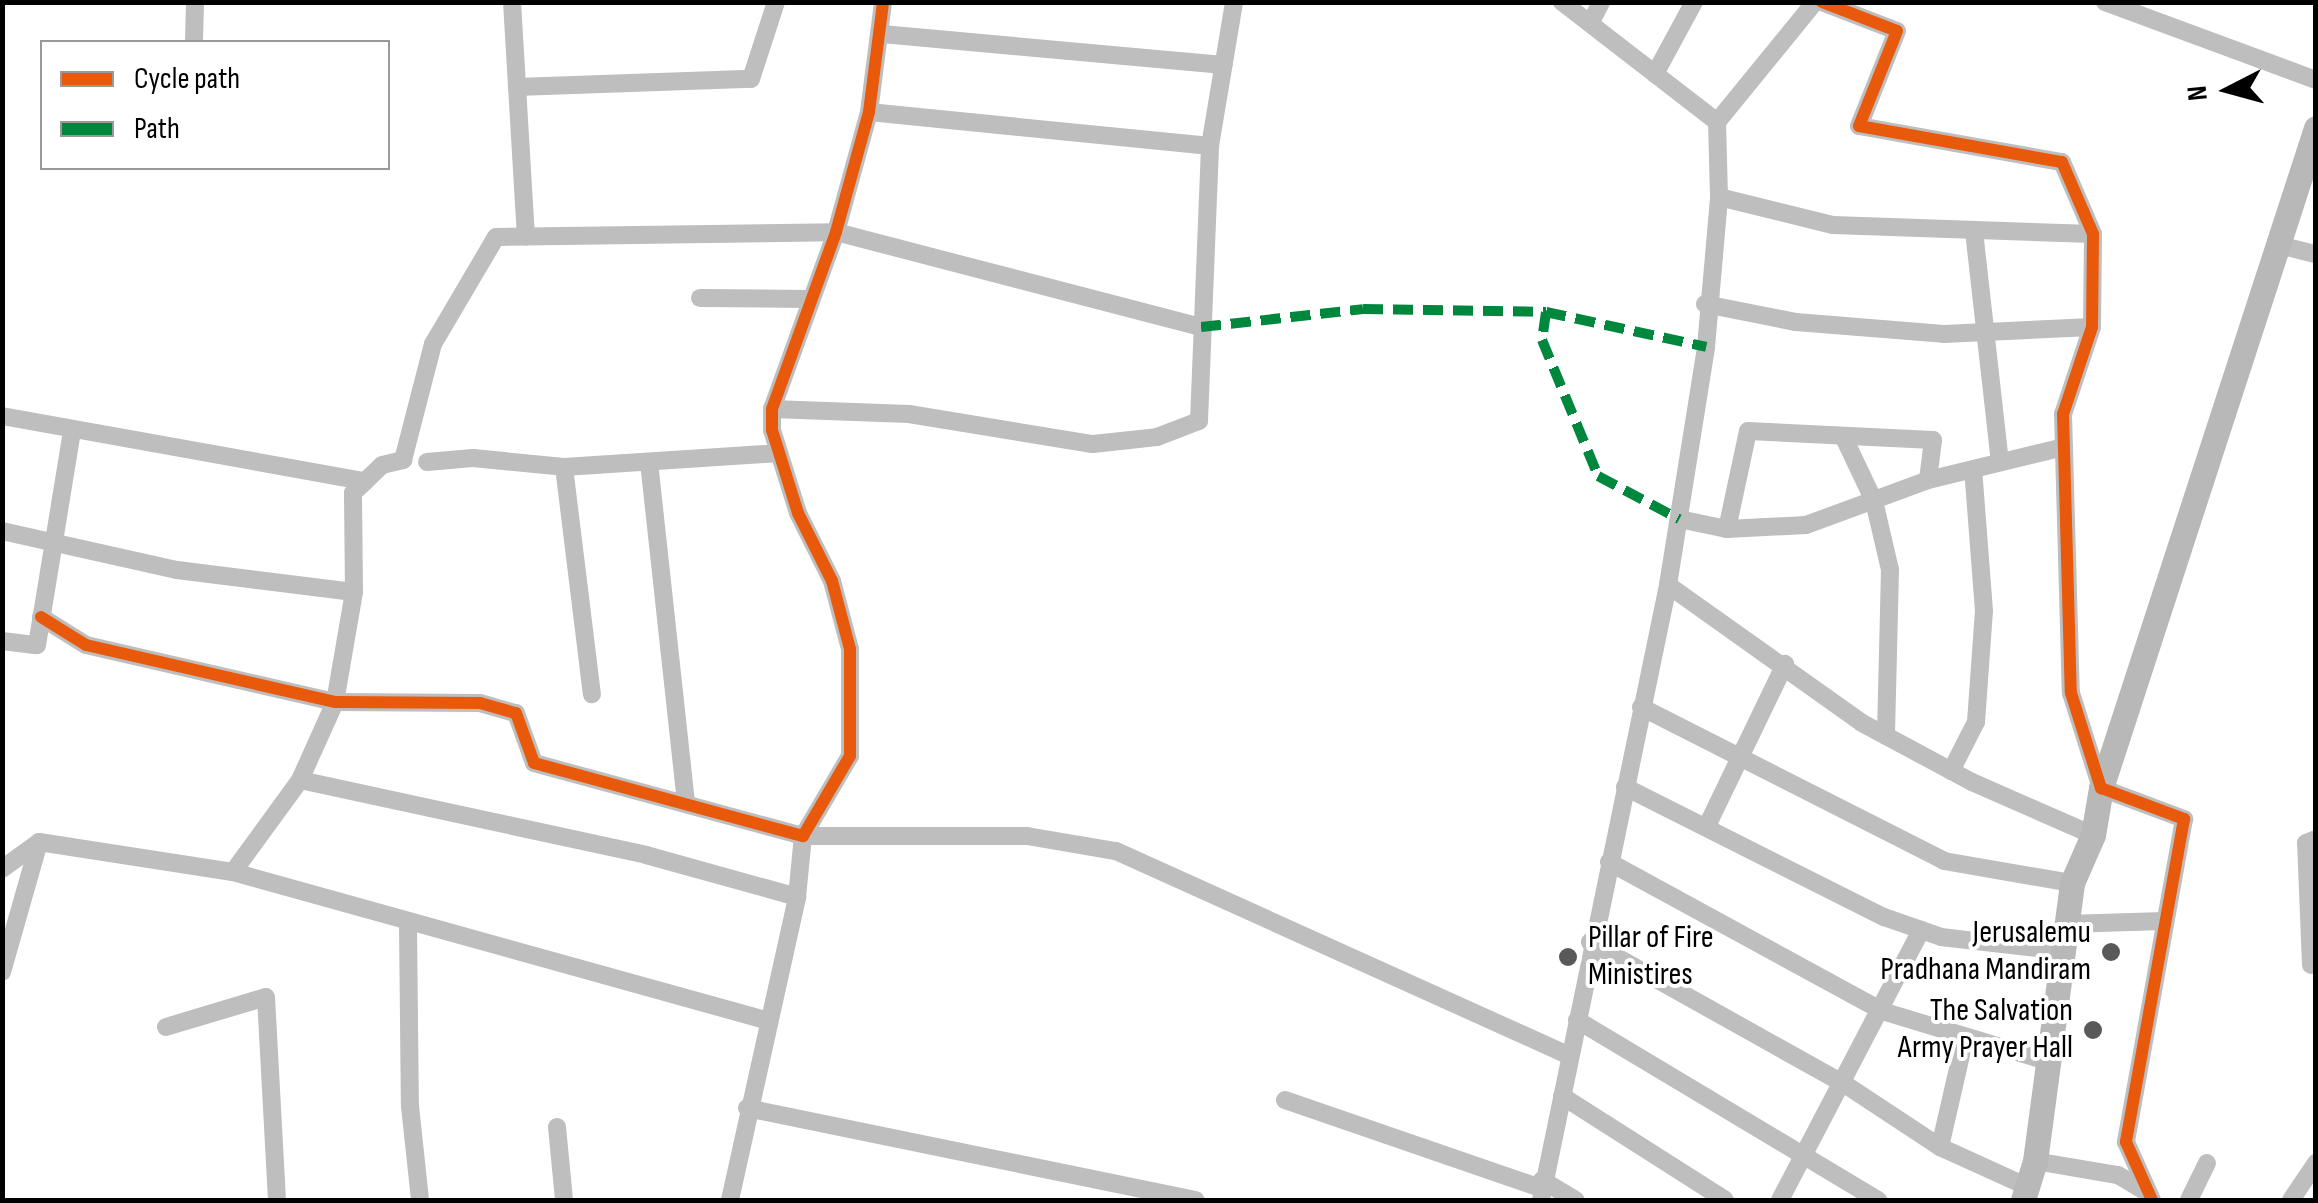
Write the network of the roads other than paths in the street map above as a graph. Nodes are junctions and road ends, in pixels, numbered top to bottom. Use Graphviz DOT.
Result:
graph roads {
  1 [pos="195,2"];
  2 [pos="512,2"];
  3 [pos="776,2"];
  4 [pos="882,2"];
  5 [pos="1234,2"];
  6 [pos="1562,2"];
  7 [pos="1602,2"];
  8 [pos="1694,2"];
  9 [pos="1819,2"];
  10 [pos="2105,2"];
  11 [pos="2154,11"];
  12 [pos="1591,22"];
  13 [pos="882,34"];
  14 [pos="194,40"];
  15 [pos="1224,64"];
  16 [pos="1655,74"];
  17 [pos="2316,80"];
  18 [pos="517,87"];
  19 [pos="869,112"];
  20 [pos="1717,122"];
  21 [pos="2316,128"];
  22 [pos="1210,146"];
  23 [pos="1719,197"];
  24 [pos="836,232"];
  25 [pos="1974,232"];
  26 [pos="2094,234"];
  27 [pos="526,237"];
  28 [pos="2279,245"];
  29 [pos="2316,254"];
  30 [pos="700,298"];
  31 [pos="810,299"];
  32 [pos="1706,304"];
  33 [pos="1201,327"];
  34 [pos="2092,327"];
  35 [pos="1984,333"];
  36 [pos="772,409"];
  37 [pos="2,416"];
  38 [pos="72,431"];
  39 [pos="1845,440"];
  40 [pos="2064,447"];
  41 [pos="779,453"];
  42 [pos="427,462"];
  43 [pos="649,462"];
  44 [pos="2000,462"];
  45 [pos="564,467"];
  46 [pos="1973,469"];
  47 [pos="1928,480"];
  48 [pos="365,481"];
  49 [pos="1872,500"];
  50 [pos="1678,520"];
  51 [pos="1726,529"];
  52 [pos="2,531"];
  53 [pos="53,540"];
  54 [pos="1668,585"];
  55 [pos="354,592"];
  56 [pos="41,617"];
  57 [pos="2,641"];
  58 [pos="1784,664"];
  59 [pos="592,694"];
  60 [pos="335,702"];
  61 [pos="1641,707"];
  62 [pos="1886,736"];
  63 [pos="1741,754"];
  64 [pos="1951,771"];
  65 [pos="300,780"];
  66 [pos="1625,787"];
  67 [pos="2100,788"];
  68 [pos="686,800"];
  69 [pos="1707,826"];
  70 [pos="2093,835"];
  71 [pos="803,836"];
  72 [pos="2316,839"];
  73 [pos="39,842"];
  74 [pos="1609,862"];
  75 [pos="2,869"];
  76 [pos="233,872"];
  77 [pos="2072,883"];
  78 [pos="798,898"];
  79 [pos="2312,902"];
  80 [pos="2165,921"];
  81 [pos="2066,924"];
  82 [pos="408,926"];
  83 [pos="1922,930"];
  84 [pos="1590,942"];
  85 [pos="2062,951"];
  86 [pos="2311,965"];
  87 [pos="2,972"];
  88 [pos="1882,1010"];
  89 [pos="1577,1020"];
  90 [pos="769,1021"];
  91 [pos="166,1027"];
  92 [pos="1965,1038"];
  93 [pos="1567,1056"];
  94 [pos="2050,1062"];
  95 [pos="1846,1085"];
  96 [pos="1562,1096"];
  97 [pos="1284,1100"];
  98 [pos="747,1108"];
  99 [pos="558,1127"];
  100 [pos="1940,1147"];
  101 [pos="1804,1158"];
  102 [pos="2034,1161"];
  103 [pos="2207,1163"];
  104 [pos="2316,1163"];
  105 [pos="1542,1190"];
  106 [pos="2024,1194"];
  107 [pos="2150,1197"];
  108 [pos="277,1200"];
  109 [pos="420,1200"];
  110 [pos="564,1200"];
  111 [pos="730,1200"];
  112 [pos="1196,1200"];
  113 [pos="1576,1200"];
  114 [pos="1725,1200"];
  115 [pos="1780,1200"];
  116 [pos="1878,1200"];
  117 [pos="2189,1200"];
  118 [pos="2292,1200"];
  1 -- 14 [label="street"];
  2 -- 18 [label="street"];
  3 -- 18 [label="street"];
  4 -- 13 [label="street"];
  5 -- 15 [label="street"];
  6 -- 12 [label="street"];
  7 -- 12 [label="street"];
  8 -- 16 [label="street"];
  9 -- 20 [label="street"];
  9 -- 26 [label="street"];
  10 -- 11 [label="street"];
  11 -- 17 [label="street"];
  12 -- 16 [label="street"];
  13 -- 15 [label="street"];
  13 -- 19 [label="street"];
  15 -- 22 [label="street"];
  16 -- 20 [label="street"];
  18 -- 27 [label="street"];
  19 -- 22 [label="street"];
  19 -- 24 [label="street"];
  20 -- 23 [label="street"];
  21 -- 28 [label="street"];
  22 -- 33 [label="street"];
  23 -- 25 [label="street"];
  23 -- 32 [label="street"];
  24 -- 27 [label="street"];
  24 -- 31 [label="street"];
  24 -- 33 [label="street"];
  25 -- 26 [label="street"];
  25 -- 35 [label="street"];
  26 -- 34 [label="street"];
  27 -- 48 [label="street"];
  28 -- 29 [label="street"];
  28 -- 67 [label="street"];
  30 -- 31 [label="street"];
  31 -- 36 [label="street"];
  32 -- 35 [label="street"];
  32 -- 50 [label="street"];
  33 -- 36 [label="street"];
  34 -- 35 [label="street"];
  34 -- 40 [label="street"];
  35 -- 44 [label="street"];
  36 -- 41 [label="street"];
  37 -- 38 [label="street"];
  38 -- 48 [label="street"];
  38 -- 53 [label="street"];
  39 -- 47 [label="street"];
  39 -- 49 [label="street"];
  39 -- 51 [label="street"];
  40 -- 44 [label="street"];
  40 -- 67 [label="street"];
  41 -- 43 [label="street"];
  41 -- 71 [label="street"];
  42 -- 45 [label="street"];
  43 -- 45 [label="street"];
  43 -- 68 [label="street"];
  44 -- 46 [label="street"];
  45 -- 59 [label="street"];
  46 -- 47 [label="street"];
  46 -- 64 [label="street"];
  47 -- 49 [label="street"];
  48 -- 55 [label="street"];
  49 -- 51 [label="street"];
  49 -- 62 [label="street"];
  50 -- 51 [label="street"];
  50 -- 54 [label="street"];
  52 -- 53 [label="street"];
  53 -- 55 [label="street"];
  53 -- 56 [label="street"];
  54 -- 58 [label="street"];
  54 -- 61 [label="street"];
  55 -- 60 [label="street"];
  56 -- 57 [label="street"];
  56 -- 60 [label="street"];
  58 -- 62 [label="street"];
  58 -- 63 [label="street"];
  60 -- 65 [label="street"];
  60 -- 68 [label="street"];
  61 -- 63 [label="street"];
  61 -- 66 [label="street"];
  62 -- 64 [label="street"];
  63 -- 69 [label="street"];
  63 -- 77 [label="street"];
  64 -- 70 [label="street"];
  65 -- 76 [label="street"];
  65 -- 78 [label="street"];
  66 -- 69 [label="street"];
  66 -- 74 [label="street"];
  67 -- 70 [label="street"];
  67 -- 80 [label="street"];
  68 -- 71 [label="street"];
  69 -- 83 [label="street"];
  70 -- 77 [label="street"];
  71 -- 78 [label="street"];
  71 -- 93 [label="street"];
  72 -- 79 [label="street"];
  73 -- 75 [label="street"];
  73 -- 76 [label="street"];
  73 -- 87 [label="street"];
  74 -- 84 [label="street"];
  74 -- 88 [label="street"];
  76 -- 82 [label="street"];
  77 -- 81 [label="street"];
  78 -- 90 [label="street"];
  79 -- 86 [label="street"];
  80 -- 81 [label="street"];
  80 -- 107 [label="street"];
  81 -- 85 [label="street"];
  82 -- 90 [label="street"];
  82 -- 109 [label="street"];
  83 -- 85 [label="street"];
  83 -- 88 [label="street"];
  84 -- 89 [label="street"];
  84 -- 95 [label="street"];
  85 -- 94 [label="street"];
  88 -- 92 [label="street"];
  88 -- 95 [label="street"];
  89 -- 93 [label="street"];
  89 -- 101 [label="street"];
  90 -- 98 [label="street"];
  91 -- 108 [label="street"];
  92 -- 94 [label="street"];
  92 -- 100 [label="street"];
  93 -- 96 [label="street"];
  94 -- 102 [label="street"];
  95 -- 100 [label="street"];
  95 -- 101 [label="street"];
  96 -- 105 [label="street"];
  96 -- 114 [label="street"];
  97 -- 105 [label="street"];
  98 -- 111 [label="street"];
  98 -- 112 [label="street"];
  99 -- 110 [label="street"];
  100 -- 106 [label="street"];
  101 -- 115 [label="street"];
  101 -- 116 [label="street"];
  102 -- 106 [label="street"];
  102 -- 107 [label="street"];
  103 -- 117 [label="street"];
  104 -- 118 [label="street"];
  105 -- 113 [label="street"];
}
